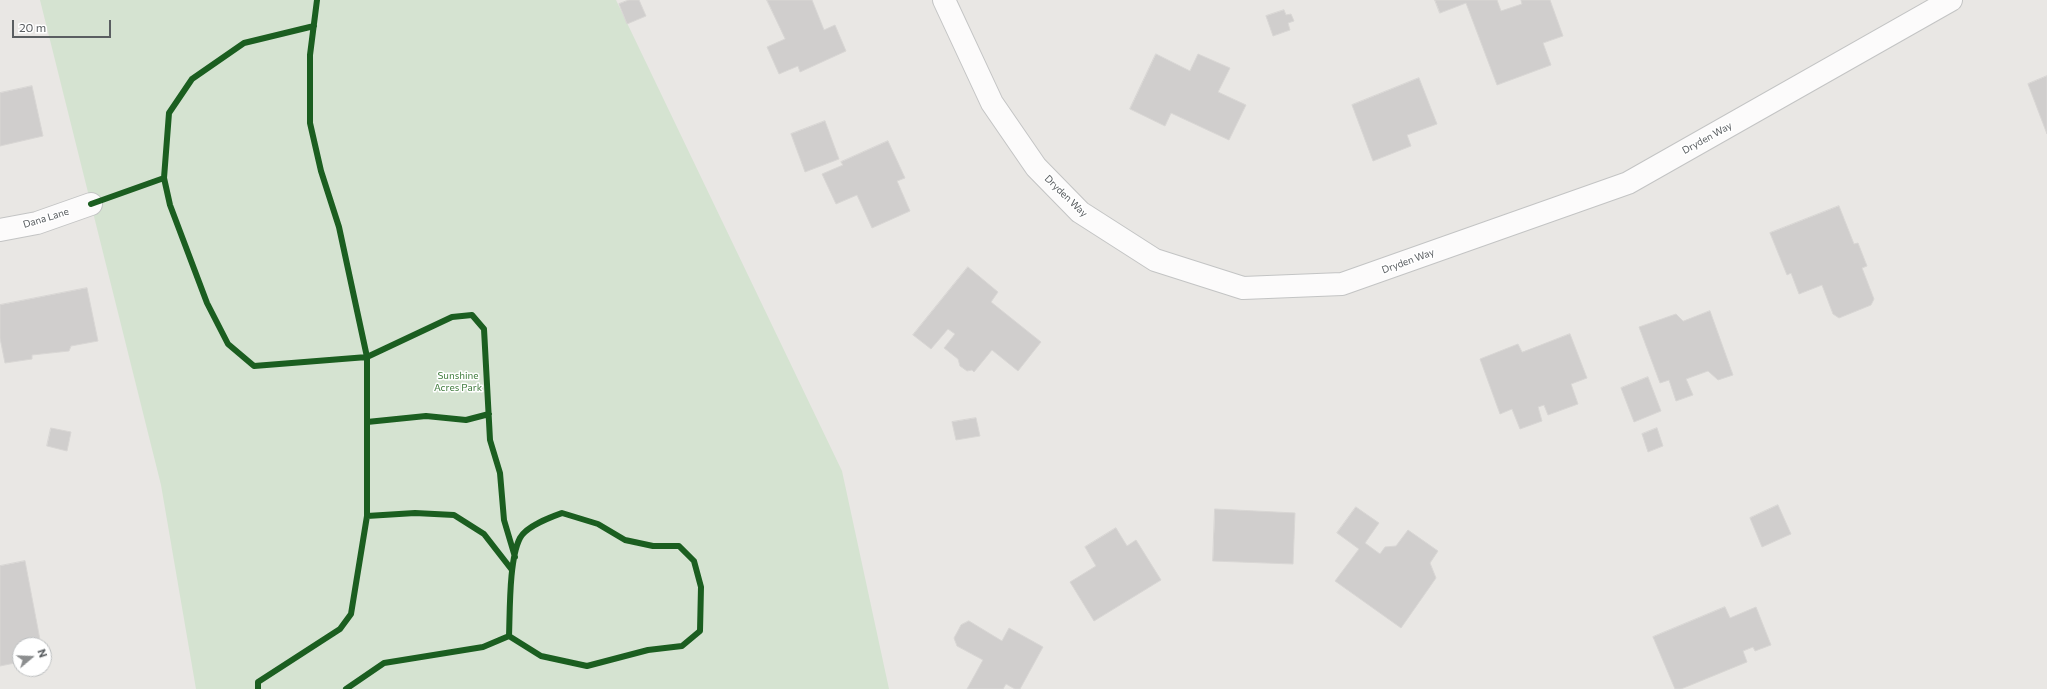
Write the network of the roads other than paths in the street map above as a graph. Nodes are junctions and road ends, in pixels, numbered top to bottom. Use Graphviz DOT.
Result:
graph roads {
  1 [pos="944,0"];
  2 [pos="1951,0"];
  3 [pos="91,204"];
  4 [pos="0,230"];
  1 -- 2 [label="street, Dryden Way"];
  3 -- 4 [label="street, Dana Lane"];
}
